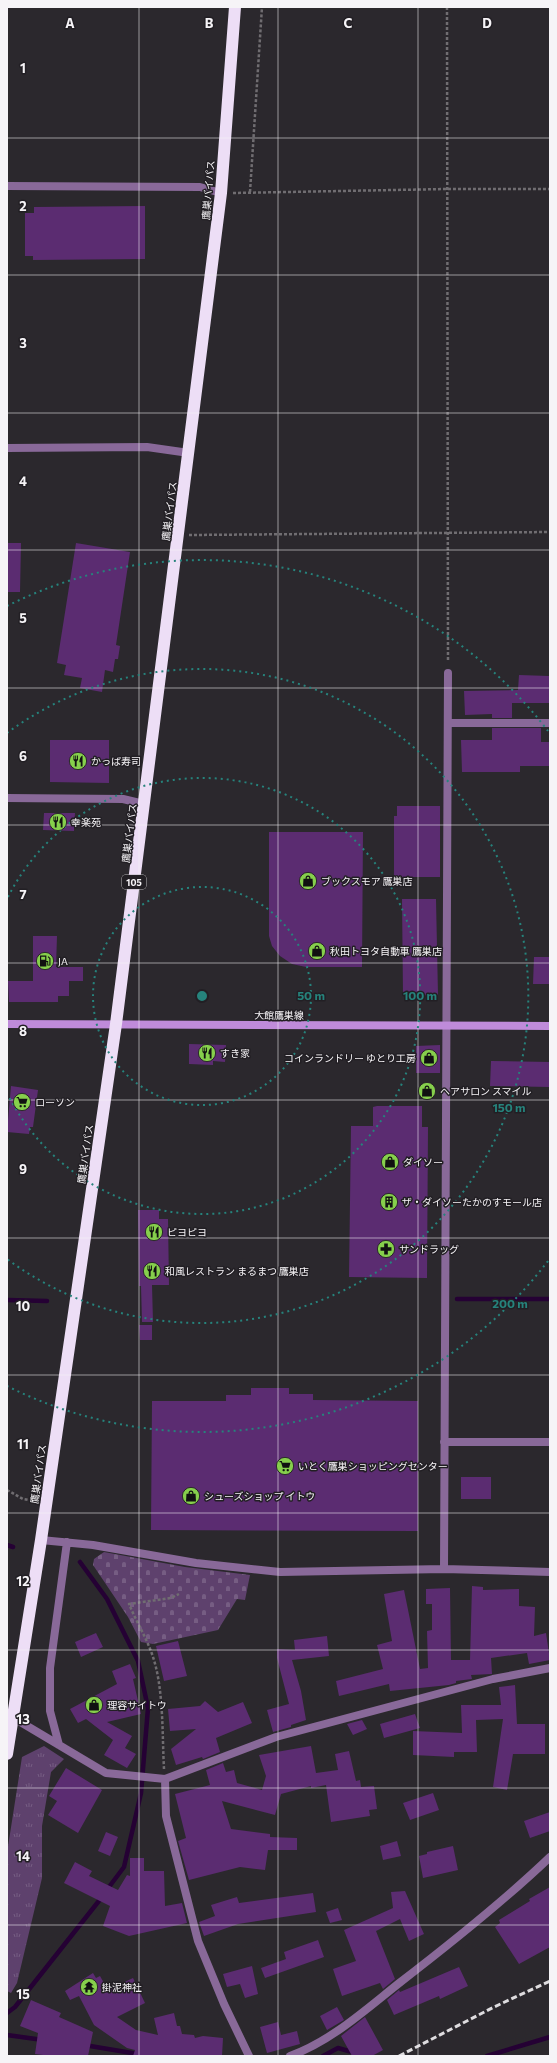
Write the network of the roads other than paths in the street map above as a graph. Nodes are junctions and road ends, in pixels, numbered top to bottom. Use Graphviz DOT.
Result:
graph roads {
  1 [pos="235,7"];
  2 [pos="7,186"];
  3 [pos="221,193"];
  4 [pos="7,448"];
  5 [pos="189,453"];
  6 [pos="448,673"];
  7 [pos="448,723"];
  8 [pos="550,723"];
  9 [pos="7,798"];
  10 [pos="144,804"];
  11 [pos="7,1024"];
  12 [pos="116,1024"];
  13 [pos="447,1026"];
  14 [pos="550,1026"];
  15 [pos="444,1442"];
  16 [pos="550,1442"];
  17 [pos="41,1540"];
  18 [pos="67,1542"];
  19 [pos="444,1569"];
  20 [pos="550,1572"];
  21 [pos="550,1668"];
  22 [pos="9,1715"];
  23 [pos="59,1745"];
  24 [pos="7,1754"];
  25 [pos="165,1780"];
  26 [pos="550,1856"];
  27 [pos="249,2056"];
  28 [pos="290,2056"];
  1 -- 3 [label="highway, 鷹巣バイパス / 105"];
  2 -- 3 [label="street"];
  3 -- 5 [label="highway, 鷹巣バイパス / 105"];
  4 -- 5 [label="street"];
  5 -- 10 [label="highway, 鷹巣バイパス / 105"];
  6 -- 7 [label="street"];
  7 -- 8 [label="street"];
  7 -- 13 [label="street"];
  9 -- 10 [label="street"];
  10 -- 12 [label="highway, 鷹巣バイパス / 105"];
  11 -- 12 [label="main road, 大館鷹巣線"];
  12 -- 13 [label="main road, 大館鷹巣線"];
  12 -- 17 [label="highway, 鷹巣バイパス / 105"];
  13 -- 14 [label="main road, 大館鷹巣線"];
  13 -- 15 [label="street"];
  15 -- 16 [label="street"];
  15 -- 19 [label="street"];
  17 -- 18 [label="street"];
  17 -- 22 [label="highway, 鷹巣バイパス / 105"];
  18 -- 19 [label="street"];
  18 -- 23 [label="street"];
  19 -- 20 [label="street"];
  21 -- 25 [label="street"];
  22 -- 23 [label="street"];
  22 -- 24 [label="highway, 鷹巣バイパス / 105"];
  23 -- 25 [label="street"];
  25 -- 27 [label="street"];
  26 -- 28 [label="street"];
}
